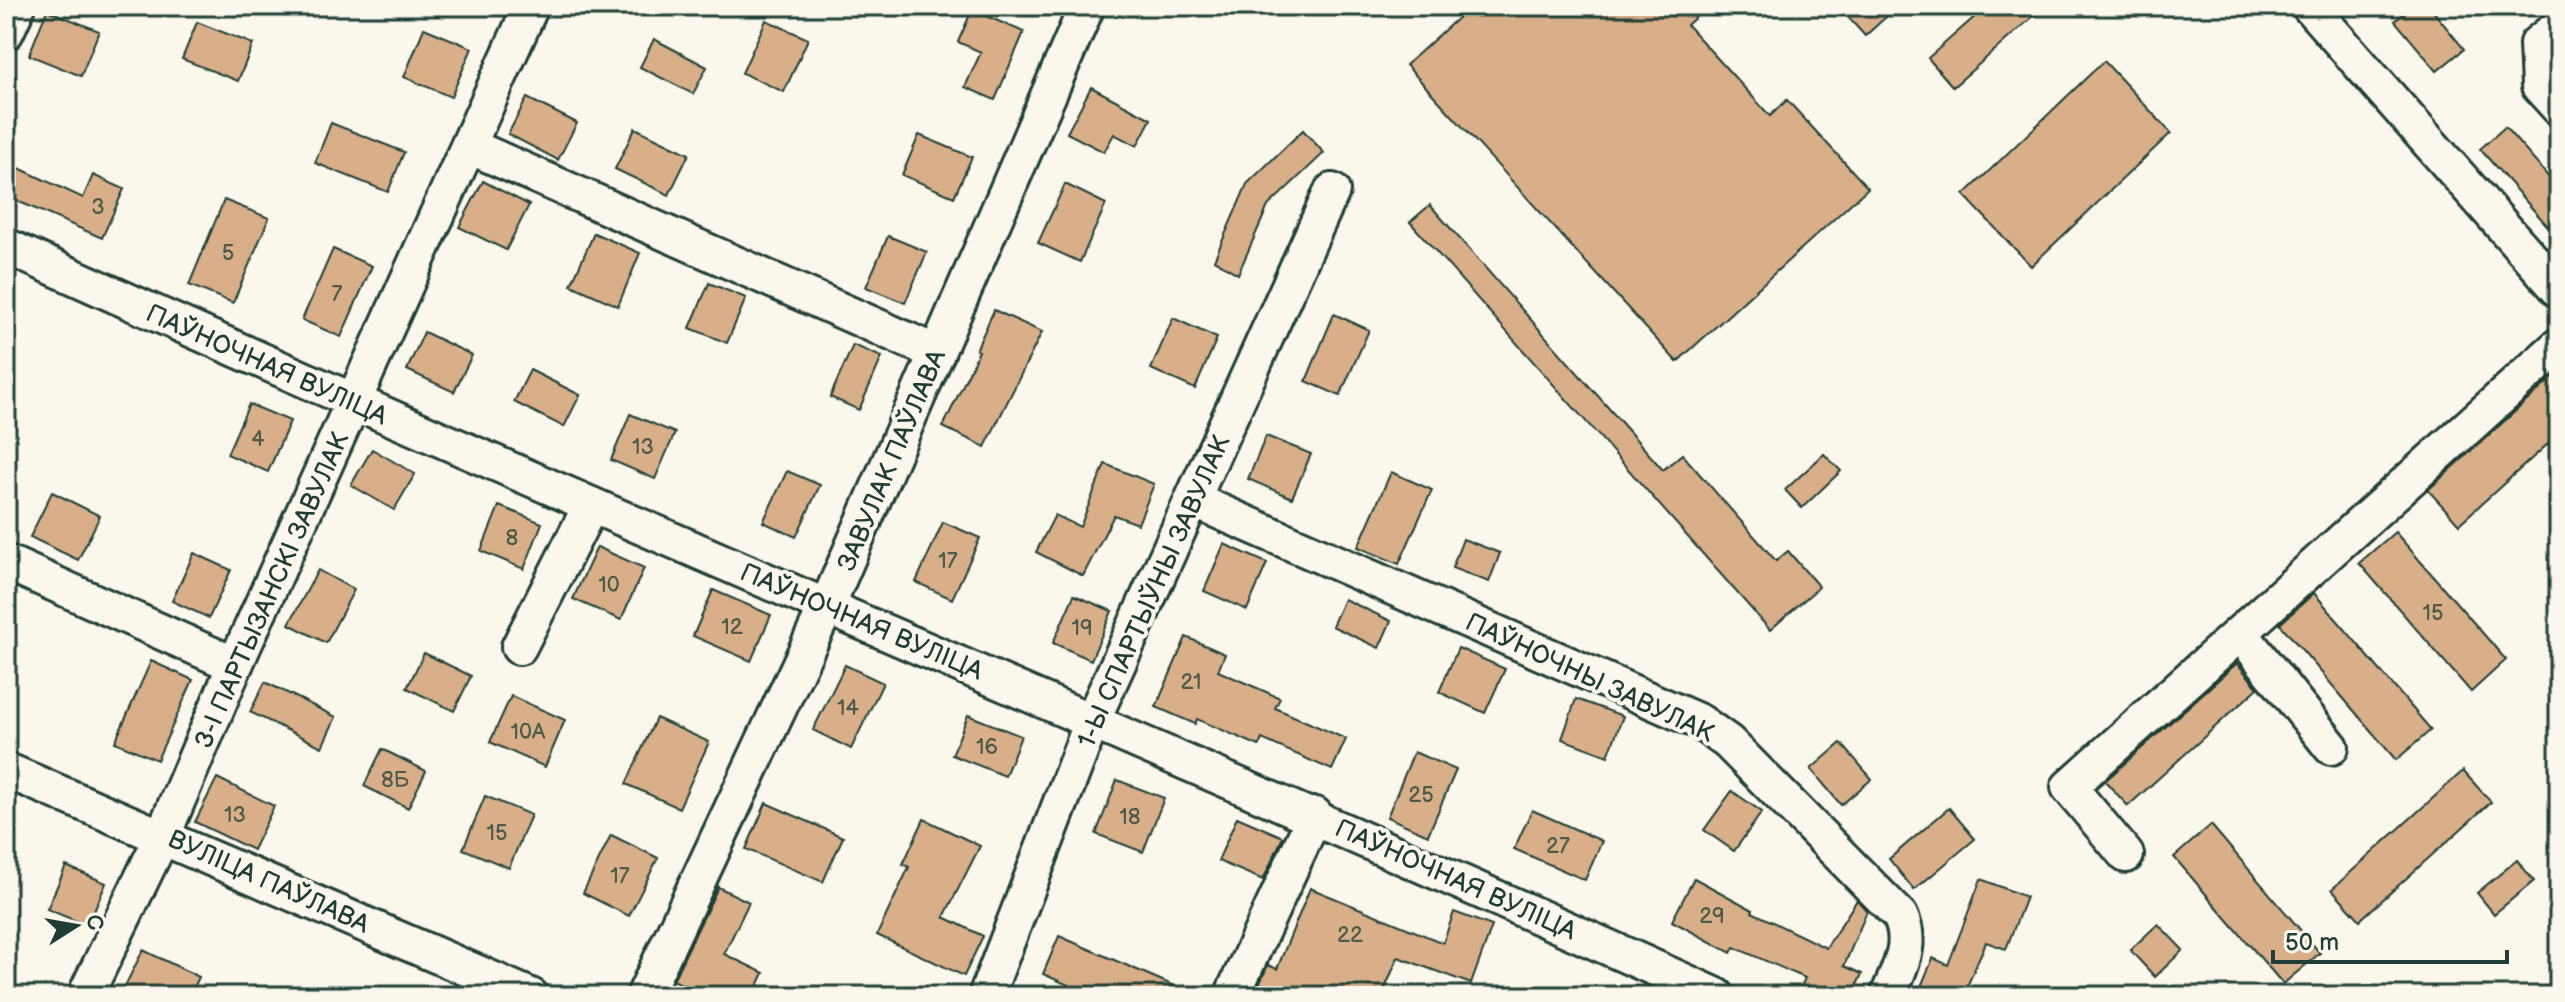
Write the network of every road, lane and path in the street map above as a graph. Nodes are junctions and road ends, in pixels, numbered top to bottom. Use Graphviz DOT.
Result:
graph roads {
  1 [pos="18,6"];
  2 [pos="531,6"];
  3 [pos="1087,6"];
  4 [pos="2309,6"];
  5 [pos="2559,26"];
  6 [pos="6,32"];
  7 [pos="2559,108"];
  8 [pos="469,146"];
  9 [pos="1332,191"];
  10 [pos="6,246"];
  11 [pos="2559,290"];
  12 [pos="2559,345"];
  13 [pos="937,353"];
  14 [pos="355,404"];
  15 [pos="1193,500"];
  16 [pos="591,505"];
  17 [pos="6,562"];
  18 [pos="827,606"];
  19 [pos="2241,634"];
  20 [pos="519,647"];
  21 [pos="235,665"];
  22 [pos="1093,719"];
  23 [pos="2331,747"];
  24 [pos="6,770"];
  25 [pos="1315,815"];
  26 [pos="163,835"];
  27 [pos="2126,855"];
  28 [pos="85,996"];
  29 [pos="531,996"];
  30 [pos="644,996"];
  31 [pos="986,996"];
  32 [pos="1232,996"];
  33 [pos="1717,996"];
  34 [pos="1888,996"];
  1 -- 6 [label="street"];
  2 -- 8 [label="street, 3-І ПАРТЫЗАНСКІ ЗАВУЛАК"];
  3 -- 13 [label="street, ЗАВУЛАК ПАЎЛАВА"];
  4 -- 11 [label="street"];
  5 -- 7 [label="street"];
  8 -- 13 [label="street"];
  8 -- 14 [label="street, 3-І ПАРТЫЗАНСКІ ЗАВУЛАК"];
  9 -- 15 [label="street, 1-Ы СПАРТЫЎНЫ ЗАВУЛАК"];
  10 -- 14 [label="street, ПАЎНОЧНАЯ ВУЛІЦА"];
  12 -- 19 [label="street"];
  13 -- 18 [label="street, ЗАВУЛАК ПАЎЛАВА"];
  14 -- 16 [label="street, ПАЎНОЧНАЯ ВУЛІЦА"];
  14 -- 21 [label="street, 3-І ПАРТЫЗАНСКІ ЗАВУЛАК"];
  15 -- 22 [label="street, 1-Ы СПАРТЫЎНЫ ЗАВУЛАК"];
  15 -- 34 [label="street, ПАЎНОЧНЫ ЗАВУЛАК"];
  16 -- 18 [label="street, ПАЎНОЧНАЯ ВУЛІЦА"];
  16 -- 20 [label="street"];
  17 -- 21 [label="street"];
  18 -- 22 [label="street, ПАЎНОЧНАЯ ВУЛІЦА"];
  18 -- 30 [label="street, ЗАВУЛАК ПАЎЛАВА"];
  19 -- 23 [label="street"];
  19 -- 27 [label="street"];
  21 -- 26 [label="street, 3-І ПАРТЫЗАНСКІ ЗАВУЛАК"];
  22 -- 25 [label="street, ПАЎНОЧНАЯ ВУЛІЦА"];
  22 -- 31 [label="street, 1-Ы СПАРТЫЎНЫ ЗАВУЛАК"];
  24 -- 26 [label="street, ВУЛІЦА ПАЎЛАВА"];
  25 -- 32 [label="street"];
  25 -- 33 [label="street, ПАЎНОЧНАЯ ВУЛІЦА"];
  26 -- 28 [label="street, 3-І ПАРТЫЗАНСКІ ЗАВУЛАК"];
  26 -- 29 [label="street, ВУЛІЦА ПАЎЛАВА"];
}
